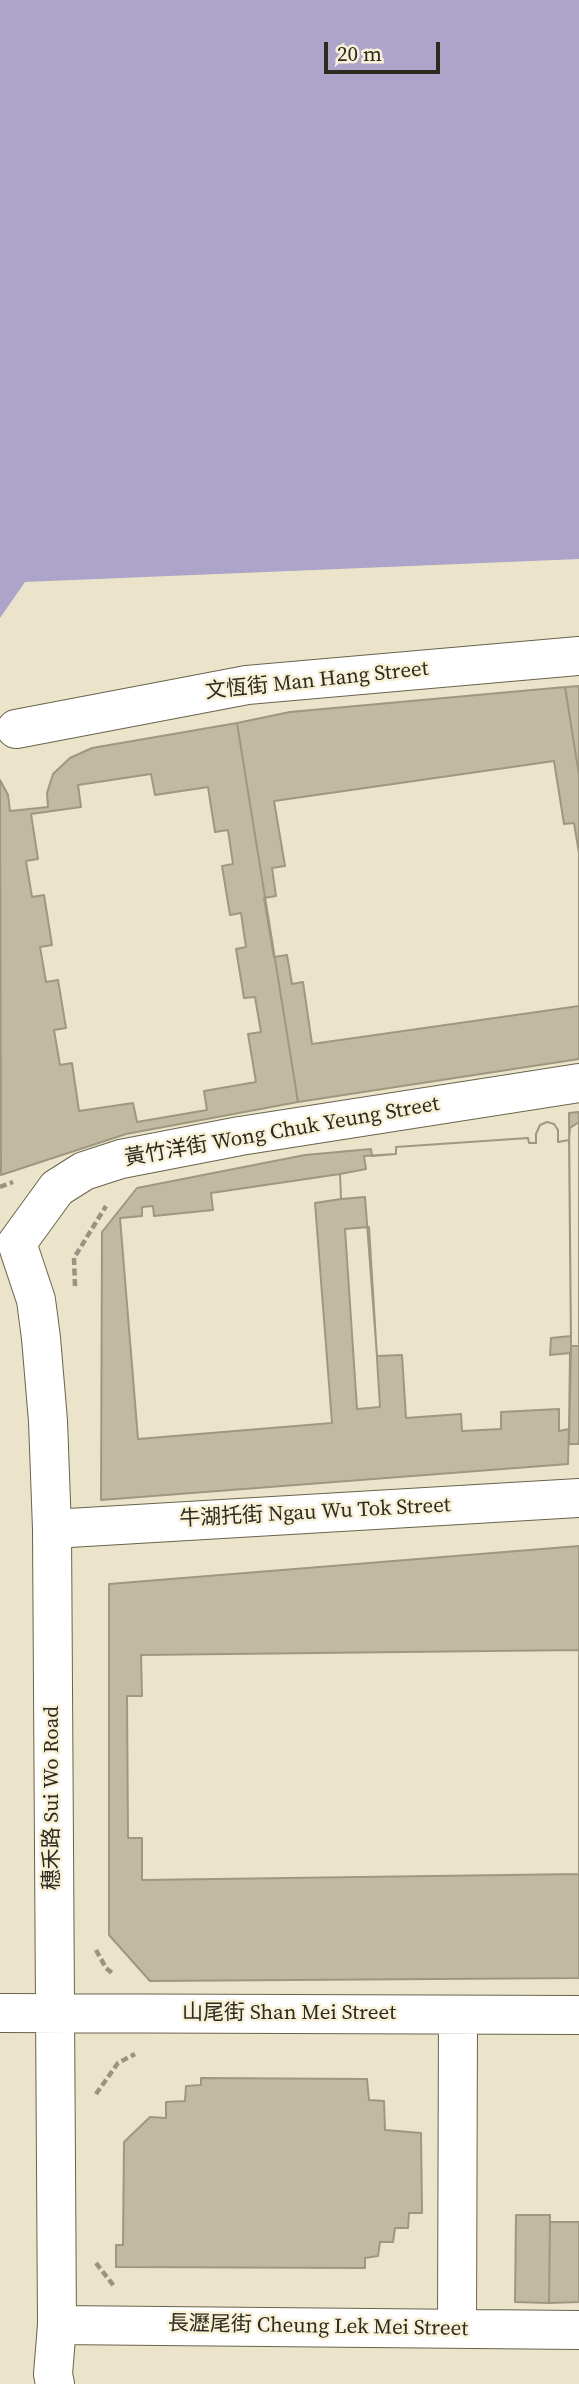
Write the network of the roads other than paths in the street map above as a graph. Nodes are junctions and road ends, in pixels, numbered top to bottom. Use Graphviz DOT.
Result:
graph roads {
  1 [pos="579,656"];
  2 [pos="16,729"];
  3 [pos="579,1083"];
  4 [pos="8,1244"];
  5 [pos="579,1498"];
  6 [pos="52,1529"];
  7 [pos="54,2012"];
  8 [pos="0,2013"];
  9 [pos="579,2015"];
  10 [pos="458,2016"];
  11 [pos="57,2325"];
  12 [pos="457,2329"];
  13 [pos="579,2330"];
  14 [pos="51,2381"];
  1 -- 2 [label="street, 文恆街 Man Hang Street"];
  3 -- 4 [label="street, 黃竹洋街 Wong Chuk Yeung Street"];
  4 -- 6 [label="street, 穗禾路 Sui Wo Road"];
  5 -- 6 [label="street, 牛湖托街 Ngau Wu Tok Street"];
  6 -- 7 [label="street, 穗禾路 Sui Wo Road"];
  7 -- 8 [label="street, 山尾街 Shan Mei Street"];
  7 -- 10 [label="street, 山尾街 Shan Mei Street"];
  7 -- 11 [label="street, 穗禾路 Sui Wo Road"];
  9 -- 10 [label="street, 山尾街 Shan Mei Street"];
  10 -- 12 [label="street"];
  11 -- 12 [label="street, 長瀝尾街 Cheung Lek Mei Street"];
  11 -- 14 [label="street, 穗禾路 Sui Wo Road"];
  12 -- 13 [label="street, 長瀝尾街 Cheung Lek Mei Street"];
}
